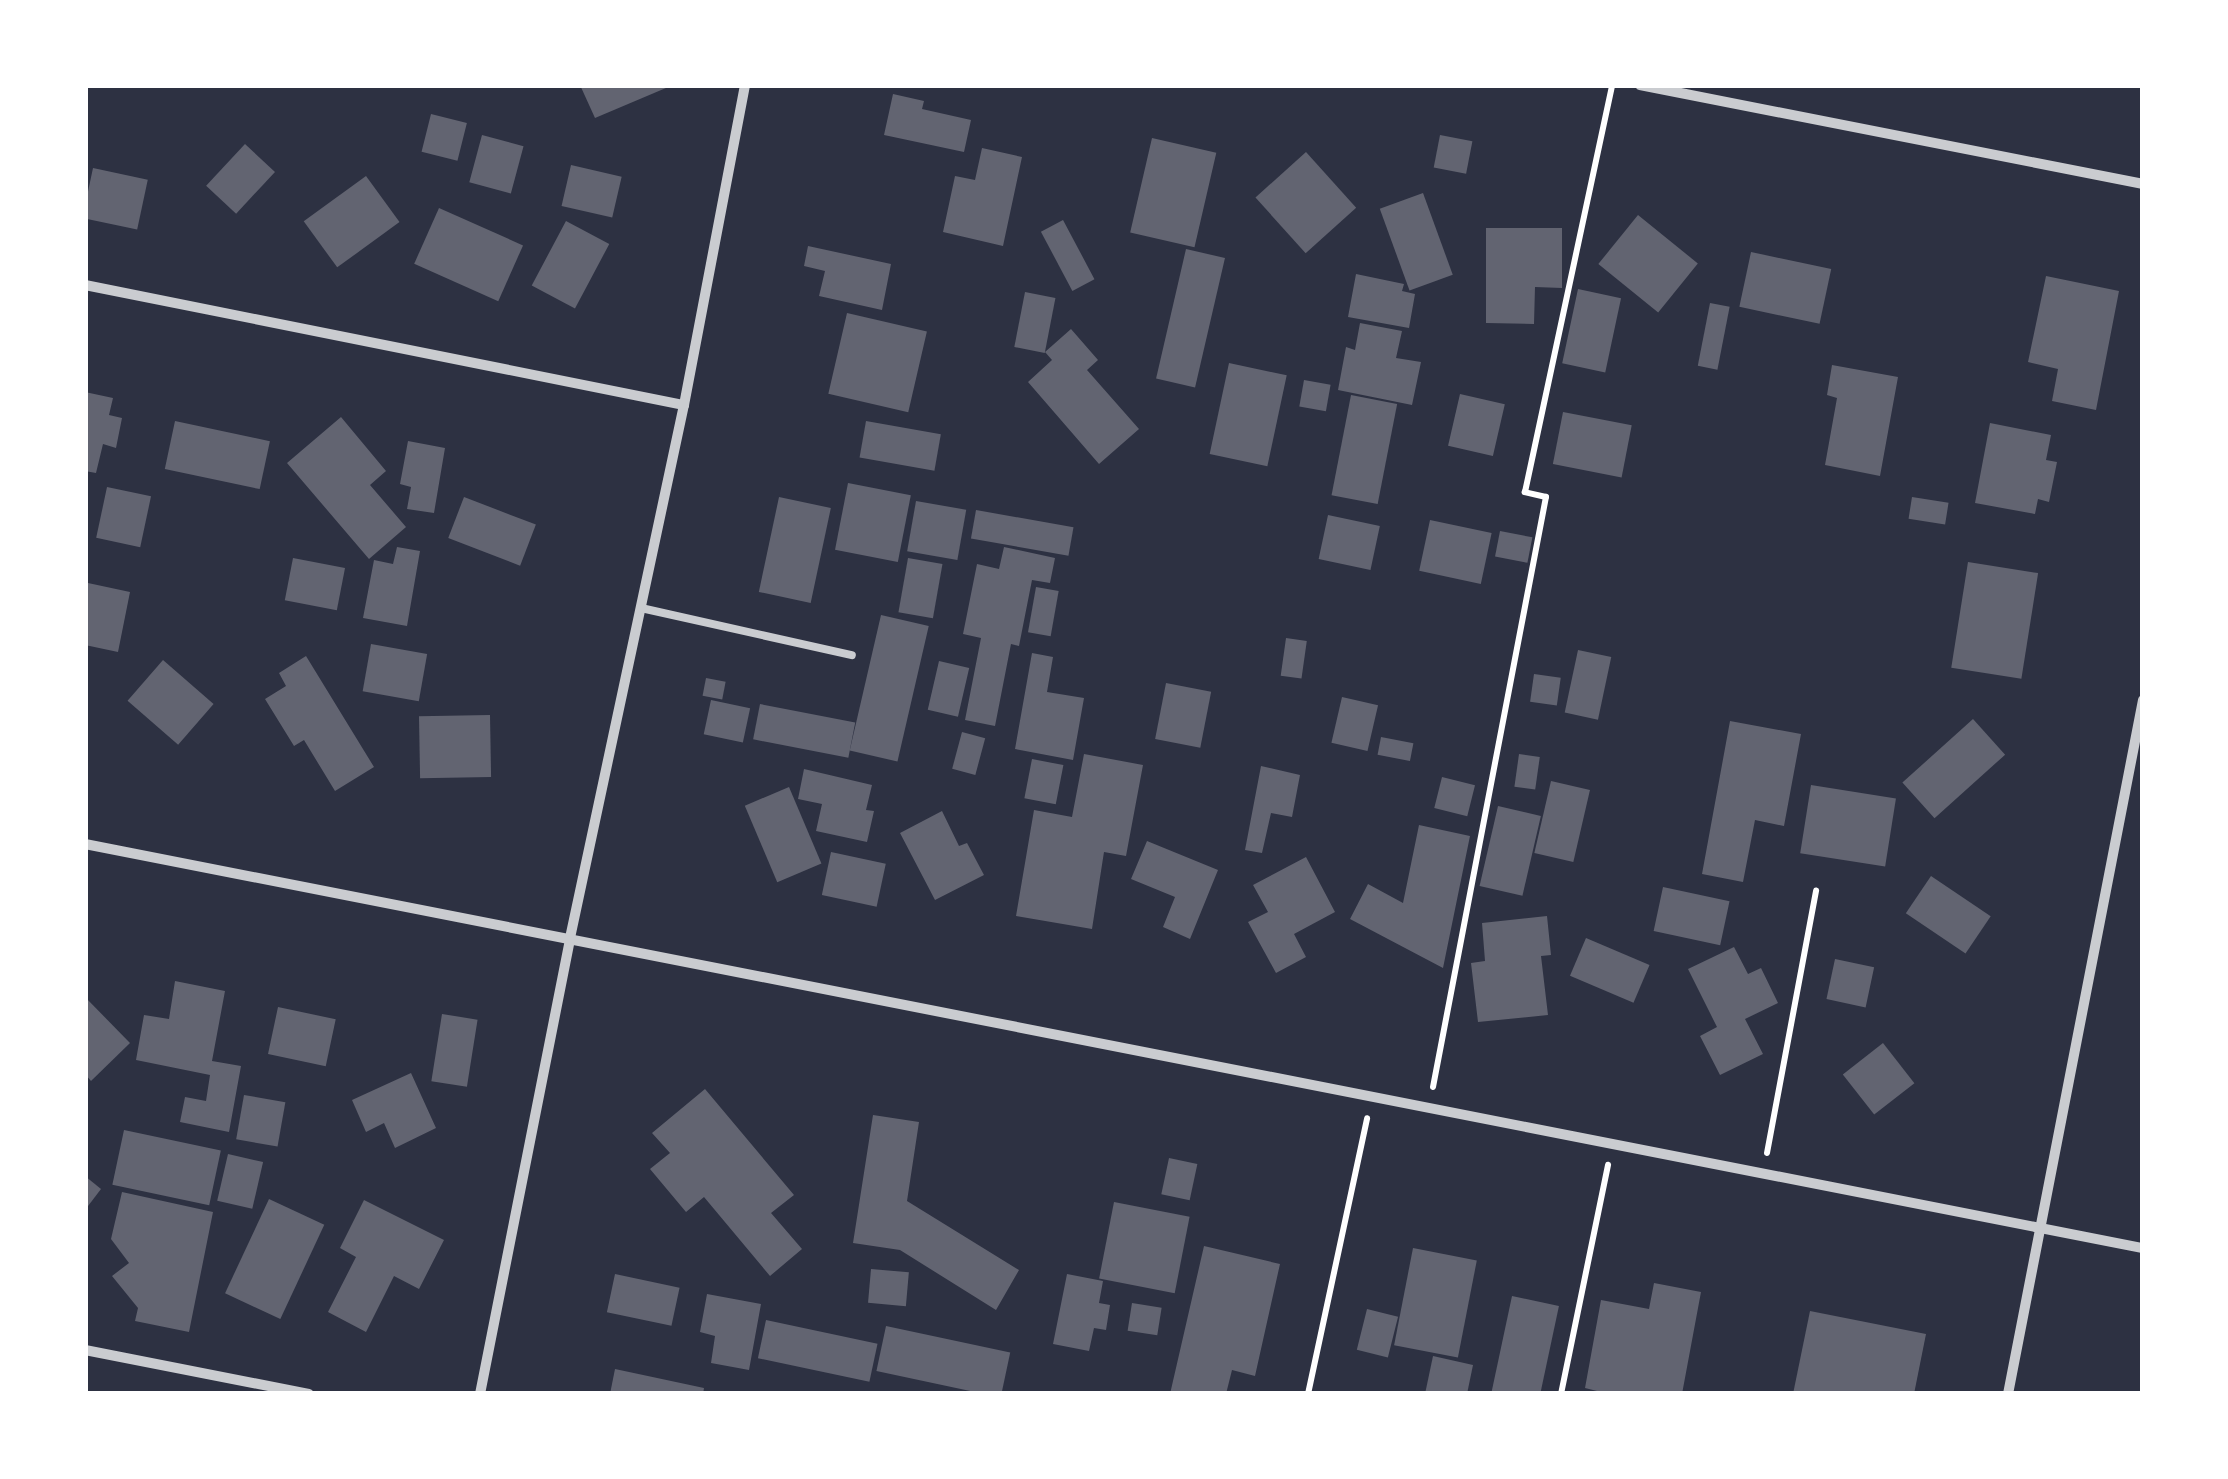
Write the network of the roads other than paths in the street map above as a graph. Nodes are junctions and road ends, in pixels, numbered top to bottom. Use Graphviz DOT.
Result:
graph roads {
  1 [pos="745,85"];
  2 [pos="1640,85"];
  3 [pos="2143,184"];
  4 [pos="85,285"];
  5 [pos="684,405"];
  6 [pos="640,608"];
  7 [pos="852,655"];
  8 [pos="2143,700"];
  9 [pos="85,844"];
  10 [pos="570,938"];
  11 [pos="2039,1228"];
  12 [pos="2143,1248"];
  13 [pos="85,1350"];
  14 [pos="309,1394"];
  15 [pos="480,1394"];
  16 [pos="2008,1394"];
  1 -- 5 [label="street"];
  2 -- 3 [label="street"];
  4 -- 5 [label="street"];
  5 -- 6 [label="street"];
  6 -- 7 [label="lane"];
  6 -- 10 [label="street"];
  8 -- 11 [label="street"];
  9 -- 10 [label="street"];
  10 -- 11 [label="street"];
  10 -- 15 [label="street"];
  11 -- 12 [label="street"];
  11 -- 16 [label="street"];
  13 -- 14 [label="street"];
}
